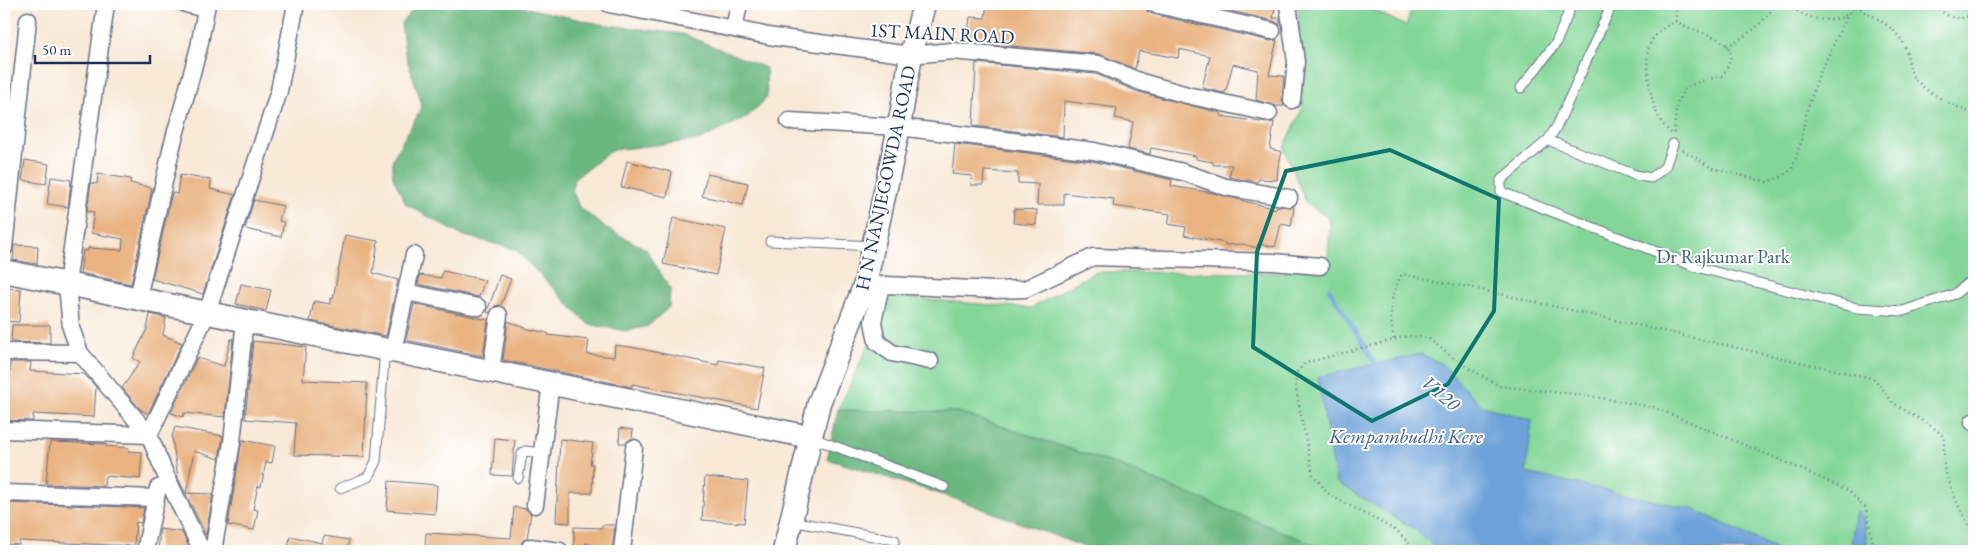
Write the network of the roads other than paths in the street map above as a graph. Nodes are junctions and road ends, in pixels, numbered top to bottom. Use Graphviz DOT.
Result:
graph roads {
  1 [pos="106,4"];
  2 [pos="186,4"];
  3 [pos="296,4"];
  4 [pos="609,4"];
  5 [pos="740,4"];
  6 [pos="924,4"];
  7 [pos="1154,4"];
  8 [pos="1288,4"];
  9 [pos="1572,4"];
  10 [pos="1612,4"];
  11 [pos="206,6"];
  12 [pos="28,20"];
  13 [pos="734,29"];
  14 [pos="1272,31"];
  15 [pos="911,55"];
  16 [pos="1521,88"];
  17 [pos="1292,100"];
  18 [pos="1269,113"];
  19 [pos="788,121"];
  20 [pos="899,127"];
  21 [pos="1548,140"];
  22 [pos="1673,144"];
  23 [pos="1289,198"];
  24 [pos="770,241"];
  25 [pos="874,246"];
  26 [pos="4,248"];
  27 [pos="414,255"];
  28 [pos="1320,266"];
  29 [pos="4,271"];
  30 [pos="1974,278"];
  31 [pos="67,284"];
  32 [pos="873,285"];
  33 [pos="406,292"];
  34 [pos="138,298"];
  35 [pos="478,307"];
  36 [pos="207,313"];
  37 [pos="499,316"];
  38 [pos="245,320"];
  39 [pos="389,350"];
  40 [pos="4,352"];
  41 [pos="80,353"];
  42 [pos="930,361"];
  43 [pos="491,371"];
  44 [pos="551,383"];
  45 [pos="4,430"];
  46 [pos="149,435"];
  47 [pos="810,437"];
  48 [pos="634,448"];
  49 [pos="541,453"];
  50 [pos="166,476"];
  51 [pos="518,478"];
  52 [pos="944,487"];
  53 [pos="340,488"];
  54 [pos="4,493"];
  55 [pos="155,498"];
  56 [pos="535,505"];
  57 [pos="791,521"];
  58 [pos="896,540"];
  59 [pos="530,547"];
  60 [pos="145,551"];
  61 [pos="202,551"];
  62 [pos="213,551"];
  63 [pos="560,551"];
  64 [pos="622,551"];
  65 [pos="784,551"];
  1 -- 31 [label="street"];
  2 -- 11 [label="street"];
  3 -- 36 [label="street"];
  4 -- 13 [label="street, 1ST MAIN ROAD"];
  5 -- 13 [label="street"];
  6 -- 15 [label="street, H N NANJEGOWDA ROAD"];
  7 -- 14 [label="street"];
  8 -- 17 [label="street"];
  9 -- 16 [label="lane"];
  10 -- 21 [label="lane"];
  11 -- 34 [label="street"];
  12 -- 26 [label="street"];
  13 -- 15 [label="street, 1ST MAIN ROAD"];
  15 -- 18 [label="street, 1ST MAIN ROAD"];
  15 -- 20 [label="street, H N NANJEGOWDA ROAD"];
  19 -- 20 [label="street"];
  20 -- 23 [label="street"];
  20 -- 25 [label="street, H N NANJEGOWDA ROAD"];
  21 -- 22 [label="lane"];
  21 -- 30 [label="lane"];
  24 -- 25 [label="lane"];
  25 -- 32 [label="street, H N NANJEGOWDA ROAD"];
  27 -- 33 [label="street"];
  28 -- 32 [label="street"];
  29 -- 31 [label="street"];
  31 -- 34 [label="street"];
  31 -- 41 [label="street"];
  32 -- 42 [label="street"];
  32 -- 47 [label="street, H N NANJEGOWDA ROAD"];
  33 -- 35 [label="street"];
  33 -- 39 [label="street"];
  34 -- 36 [label="street"];
  36 -- 38 [label="street"];
  36 -- 46 [label="street"];
  37 -- 43 [label="street"];
  38 -- 39 [label="street"];
  38 -- 62 [label="street"];
  39 -- 43 [label="street"];
  39 -- 53 [label="lane"];
  40 -- 41 [label="street"];
  41 -- 46 [label="street"];
  43 -- 44 [label="street"];
  44 -- 47 [label="street"];
  44 -- 49 [label="street"];
  45 -- 46 [label="street"];
  46 -- 50 [label="street"];
  47 -- 52 [label="lane"];
  47 -- 57 [label="street, H N NANJEGOWDA ROAD"];
  48 -- 64 [label="street"];
  49 -- 51 [label="lane"];
  49 -- 56 [label="street"];
  50 -- 55 [label="street"];
  50 -- 61 [label="street"];
  54 -- 55 [label="street"];
  55 -- 60 [label="street"];
  57 -- 58 [label="lane"];
  57 -- 65 [label="street, H N NANJEGOWDA ROAD"];
  59 -- 63 [label="street"];
}
